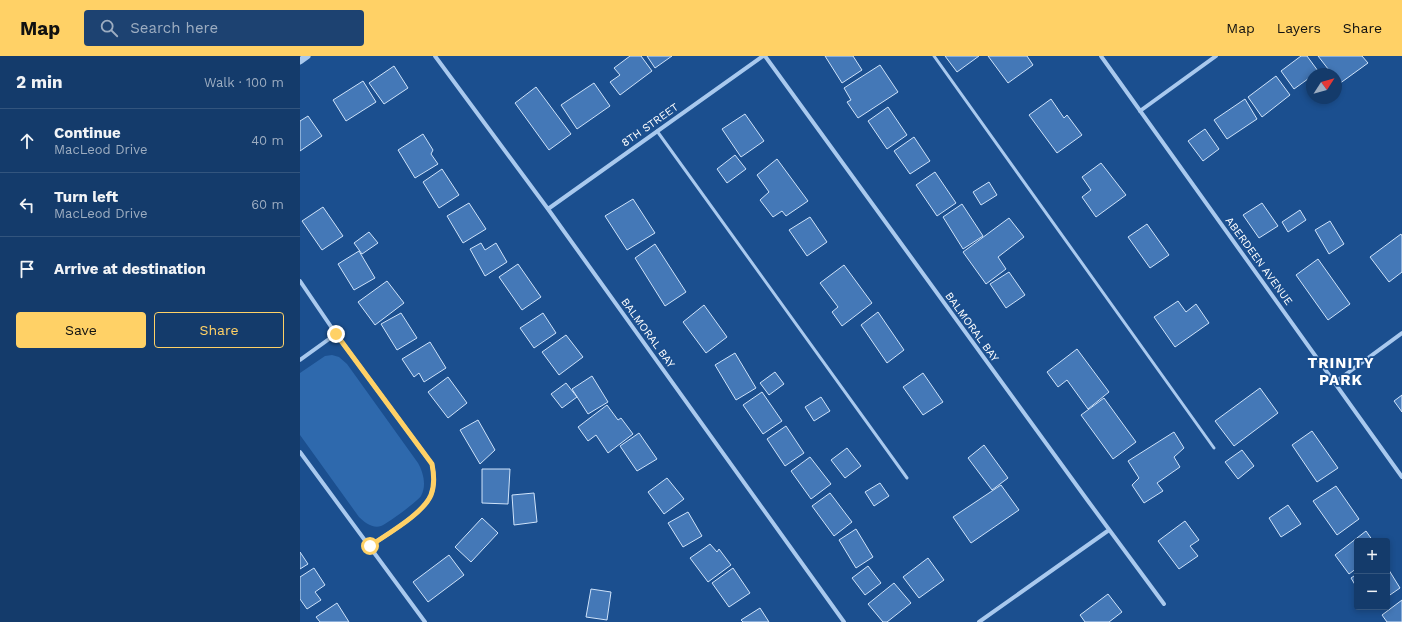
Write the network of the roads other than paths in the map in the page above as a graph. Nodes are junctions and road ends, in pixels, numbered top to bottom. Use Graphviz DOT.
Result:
graph roads {
  1 [pos="306,56"];
  2 [pos="435,56"];
  3 [pos="764,56"];
  4 [pos="934,56"];
  5 [pos="1101,56"];
  6 [pos="1216,56"];
  7 [pos="300,61"];
  8 [pos="1140,111"];
  9 [pos="657,131"];
  10 [pos="548,209"];
  11 [pos="300,281"];
  12 [pos="1402,333"];
  13 [pos="336,334"];
  14 [pos="300,360"];
  15 [pos="1334,383"];
  16 [pos="1214,448"];
  17 [pos="300,452"];
  18 [pos="1402,477"];
  19 [pos="907,478"];
  20 [pos="1109,530"];
  21 [pos="370,546"];
  22 [pos="1164,604"];
  23 [pos="425,622"];
  24 [pos="844,622"];
  25 [pos="979,622"];
  1 -- 7 [label="street"];
  2 -- 10 [label="street, BALMORAL BAY"];
  3 -- 9 [label="street, 8TH STREET"];
  3 -- 20 [label="street, BALMORAL BAY"];
  4 -- 16 [label="lane"];
  5 -- 8 [label="street, ABERDEEN AVENUE"];
  6 -- 8 [label="street"];
  8 -- 15 [label="street, ABERDEEN AVENUE"];
  9 -- 10 [label="street, 8TH STREET"];
  9 -- 19 [label="lane"];
  10 -- 24 [label="street, BALMORAL BAY"];
  11 -- 13 [label="street"];
  12 -- 15 [label="street"];
  13 -- 14 [label="street"];
  13 -- 21 [label="street"];
  15 -- 18 [label="street, ABERDEEN AVENUE"];
  17 -- 21 [label="street"];
  20 -- 22 [label="street, BALMORAL BAY"];
  20 -- 25 [label="street"];
  21 -- 23 [label="street"];
}
